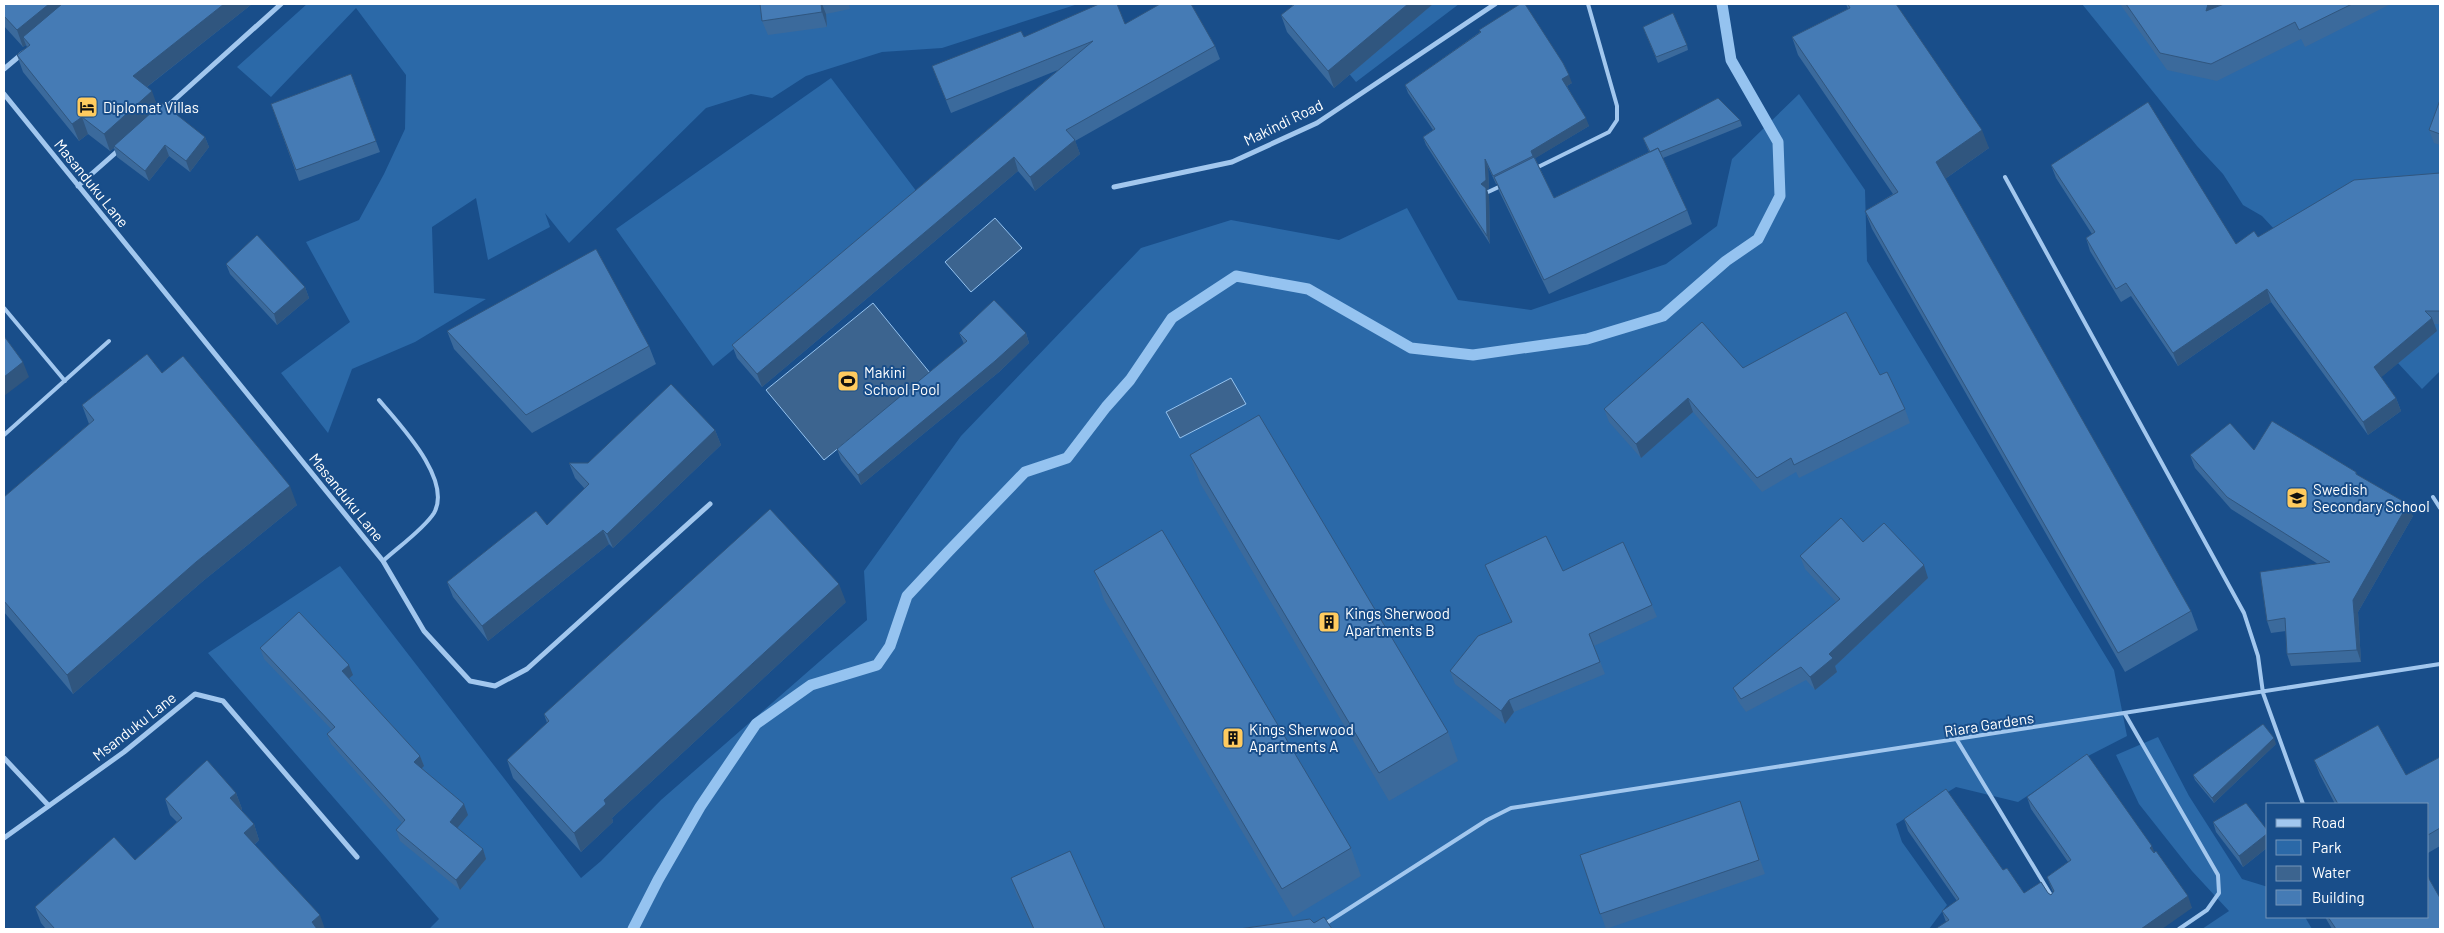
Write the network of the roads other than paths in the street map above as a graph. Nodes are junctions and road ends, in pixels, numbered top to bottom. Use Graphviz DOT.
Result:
graph roads {
  1 [pos="281,4"];
  2 [pos="1495,4"];
  3 [pos="1588,4"];
  4 [pos="25,51"];
  5 [pos="4,69"];
  6 [pos="4,94"];
  7 [pos="158,115"];
  8 [pos="129,141"];
  9 [pos="1529,171"];
  10 [pos="2005,177"];
  11 [pos="1504,184"];
  12 [pos="78,186"];
  13 [pos="1114,187"];
  14 [pos="1488,192"];
  15 [pos="4,308"];
  16 [pos="109,341"];
  17 [pos="65,380"];
  18 [pos="379,400"];
  19 [pos="4,435"];
  20 [pos="2433,497"];
  21 [pos="710,504"];
  22 [pos="2440,508"];
  23 [pos="382,561"];
  24 [pos="2440,664"];
  25 [pos="2263,692"];
  26 [pos="2125,714"];
  27 [pos="1957,740"];
  28 [pos="4,758"];
  29 [pos="2303,803"];
  30 [pos="49,806"];
  31 [pos="4,838"];
  32 [pos="357,857"];
  33 [pos="2055,904"];
  34 [pos="1317,929"];
  35 [pos="2179,929"];
  1 -- 7 [label="street"];
  2 -- 13 [label="street, Makindi Road"];
  3 -- 9 [label="lane"];
  4 -- 5 [label="street"];
  6 -- 12 [label="street, Masanduku Lane"];
  8 -- 12 [label="street"];
  10 -- 25 [label="lane"];
  11 -- 14 [label="lane"];
  12 -- 23 [label="street, Masanduku Lane"];
  15 -- 17 [label="lane"];
  16 -- 17 [label="lane"];
  17 -- 19 [label="lane"];
  18 -- 23 [label="lane"];
  20 -- 22 [label="lane"];
  21 -- 23 [label="street, Masanduku Lane"];
  24 -- 25 [label="lane, Riara Gardens"];
  25 -- 26 [label="lane, Riara Gardens"];
  25 -- 29 [label="lane"];
  26 -- 27 [label="lane, Riara Gardens"];
  26 -- 35 [label="lane"];
  27 -- 33 [label="lane"];
  27 -- 34 [label="lane, Riara Gardens"];
  28 -- 30 [label="street"];
  30 -- 31 [label="street, Msanduku Lane"];
  30 -- 32 [label="street, Msanduku Lane"];
}
